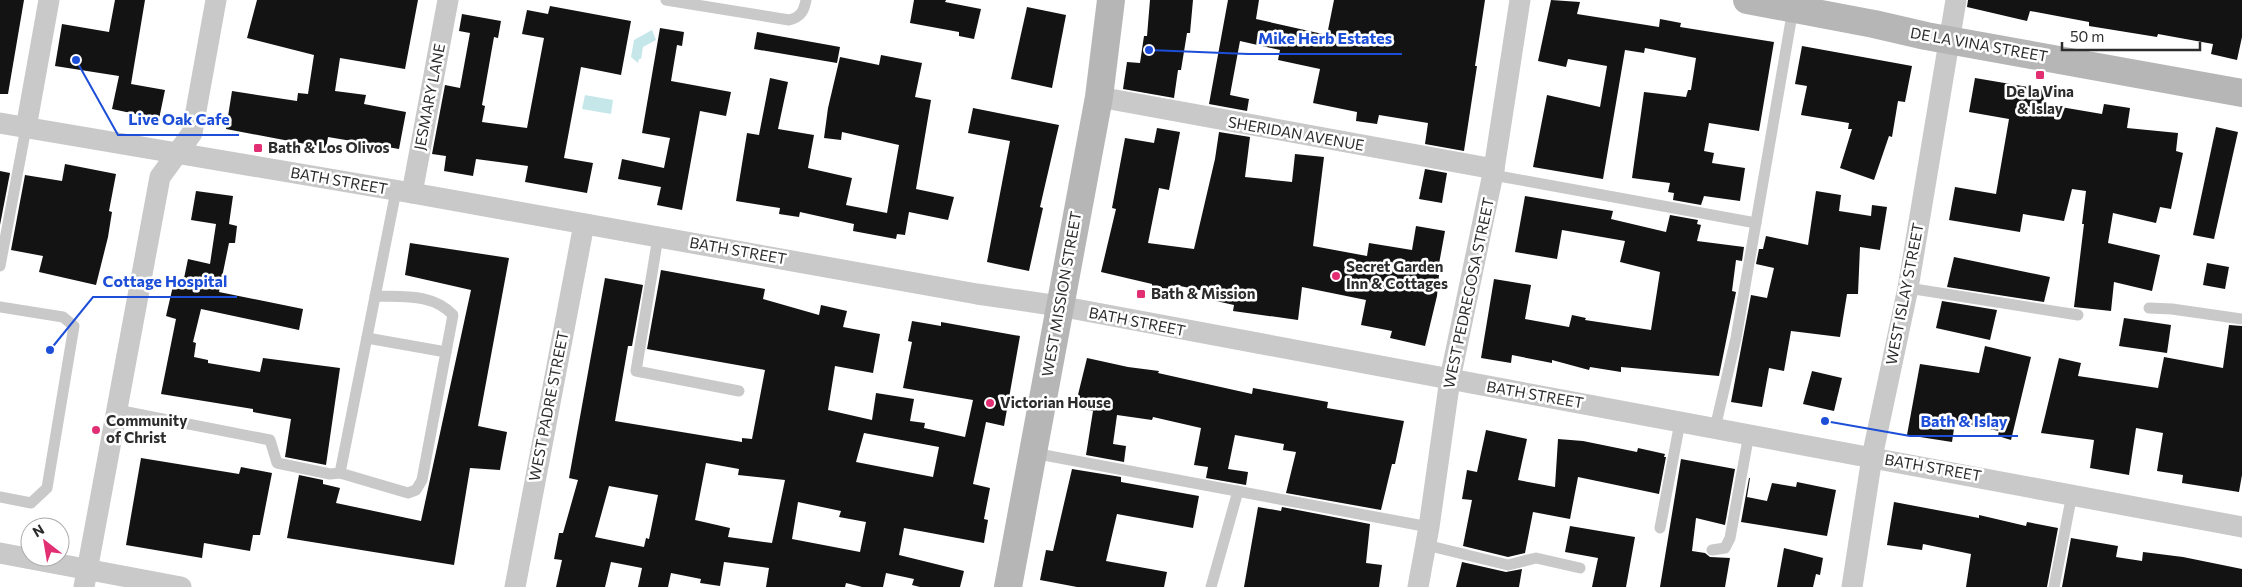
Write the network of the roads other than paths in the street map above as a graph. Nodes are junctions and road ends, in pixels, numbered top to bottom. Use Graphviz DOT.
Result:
graph roads {
  1 [pos="49,0"];
  2 [pos="216,0"];
  3 [pos="448,0"];
  4 [pos="666,0"];
  5 [pos="806,0"];
  6 [pos="1110,0"];
  7 [pos="1520,0"];
  8 [pos="1749,0"];
  9 [pos="1956,0"];
  10 [pos="1825,7"];
  11 [pos="1793,9"];
  12 [pos="1948,40"];
  13 [pos="2242,93"];
  14 [pos="1099,96"];
  15 [pos="0,123"];
  16 [pos="26,128"];
  17 [pos="176,153"];
  18 [pos="1493,172"];
  19 [pos="404,192"];
  20 [pos="4,220"];
  21 [pos="1756,223"];
  22 [pos="584,224"];
  23 [pos="658,237"];
  24 [pos="0,265"];
  25 [pos="1908,288"];
  26 [pos="375,296"];
  27 [pos="1059,306"];
  28 [pos="0,308"];
  29 [pos="2148,308"];
  30 [pos="2078,315"];
  31 [pos="2242,319"];
  32 [pos="367,338"];
  33 [pos="446,352"];
  34 [pos="1450,379"];
  35 [pos="739,391"];
  36 [pos="117,410"];
  37 [pos="1680,422"];
  38 [pos="1715,428"];
  39 [pos="1749,434"];
  40 [pos="1033,453"];
  41 [pos="1872,457"];
  42 [pos="340,473"];
  43 [pos="1238,492"];
  44 [pos="2072,494"];
  45 [pos="0,497"];
  46 [pos="2242,526"];
  47 [pos="1660,528"];
  48 [pos="1427,536"];
  49 [pos="1712,550"];
  50 [pos="0,553"];
  51 [pos="1580,568"];
  52 [pos="86,579"];
  53 [pos="1011,586"];
  54 [pos="180,587"];
  55 [pos="515,587"];
  56 [pos="1211,587"];
  57 [pos="1418,587"];
  58 [pos="1852,587"];
  59 [pos="2054,587"];
  1 -- 16 [label="street"];
  2 -- 17 [label="street"];
  3 -- 19 [label="street, JESMARY LANE"];
  4 -- 5 [label="lane"];
  6 -- 14 [label="main road, WEST MISSION STREET"];
  7 -- 18 [label="street, WEST PEDREGOSA STREET"];
  8 -- 11 [label="main road, DE LA VINA STREET"];
  9 -- 12 [label="street, WEST ISLAY STREET"];
  10 -- 11 [label="main road, DE LA VINA STREET"];
  10 -- 12 [label="main road, DE LA VINA STREET"];
  11 -- 21 [label="lane"];
  12 -- 13 [label="main road, DE LA VINA STREET"];
  12 -- 25 [label="street, WEST ISLAY STREET"];
  14 -- 18 [label="street, SHERIDAN AVENUE"];
  14 -- 27 [label="main road, WEST MISSION STREET"];
  15 -- 16 [label="street, BATH STREET"];
  16 -- 17 [label="street, BATH STREET"];
  16 -- 20 [label="lane"];
  17 -- 19 [label="street, BATH STREET"];
  17 -- 36 [label="street"];
  18 -- 21 [label="lane"];
  18 -- 34 [label="street, WEST PEDREGOSA STREET"];
  19 -- 22 [label="street, BATH STREET"];
  19 -- 26 [label="lane"];
  20 -- 24 [label="lane"];
  21 -- 38 [label="lane"];
  22 -- 23 [label="street, BATH STREET"];
  22 -- 55 [label="street, WEST PADRE STREET"];
  23 -- 27 [label="street, BATH STREET"];
  23 -- 35 [label="lane"];
  25 -- 30 [label="lane"];
  25 -- 41 [label="street, WEST ISLAY STREET"];
  26 -- 32 [label="lane"];
  26 -- 33 [label="lane"];
  27 -- 34 [label="street, BATH STREET"];
  27 -- 40 [label="main road, WEST MISSION STREET"];
  28 -- 45 [label="lane"];
  29 -- 31 [label="lane"];
  32 -- 33 [label="lane"];
  32 -- 42 [label="lane"];
  33 -- 42 [label="lane"];
  34 -- 37 [label="street, BATH STREET"];
  34 -- 48 [label="street, WEST PEDREGOSA STREET"];
  36 -- 42 [label="lane"];
  36 -- 52 [label="street"];
  37 -- 38 [label="street, BATH STREET"];
  37 -- 47 [label="lane"];
  38 -- 39 [label="street, BATH STREET"];
  39 -- 41 [label="street, BATH STREET"];
  39 -- 49 [label="lane"];
  40 -- 43 [label="lane"];
  40 -- 53 [label="main road, WEST MISSION STREET"];
  41 -- 44 [label="street, BATH STREET"];
  41 -- 58 [label="street, WEST ISLAY STREET"];
  43 -- 48 [label="lane"];
  43 -- 56 [label="lane"];
  44 -- 46 [label="street, BATH STREET"];
  44 -- 59 [label="lane"];
  48 -- 51 [label="lane"];
  48 -- 57 [label="street, WEST PEDREGOSA STREET"];
  50 -- 52 [label="street"];
  52 -- 54 [label="street"];
}
